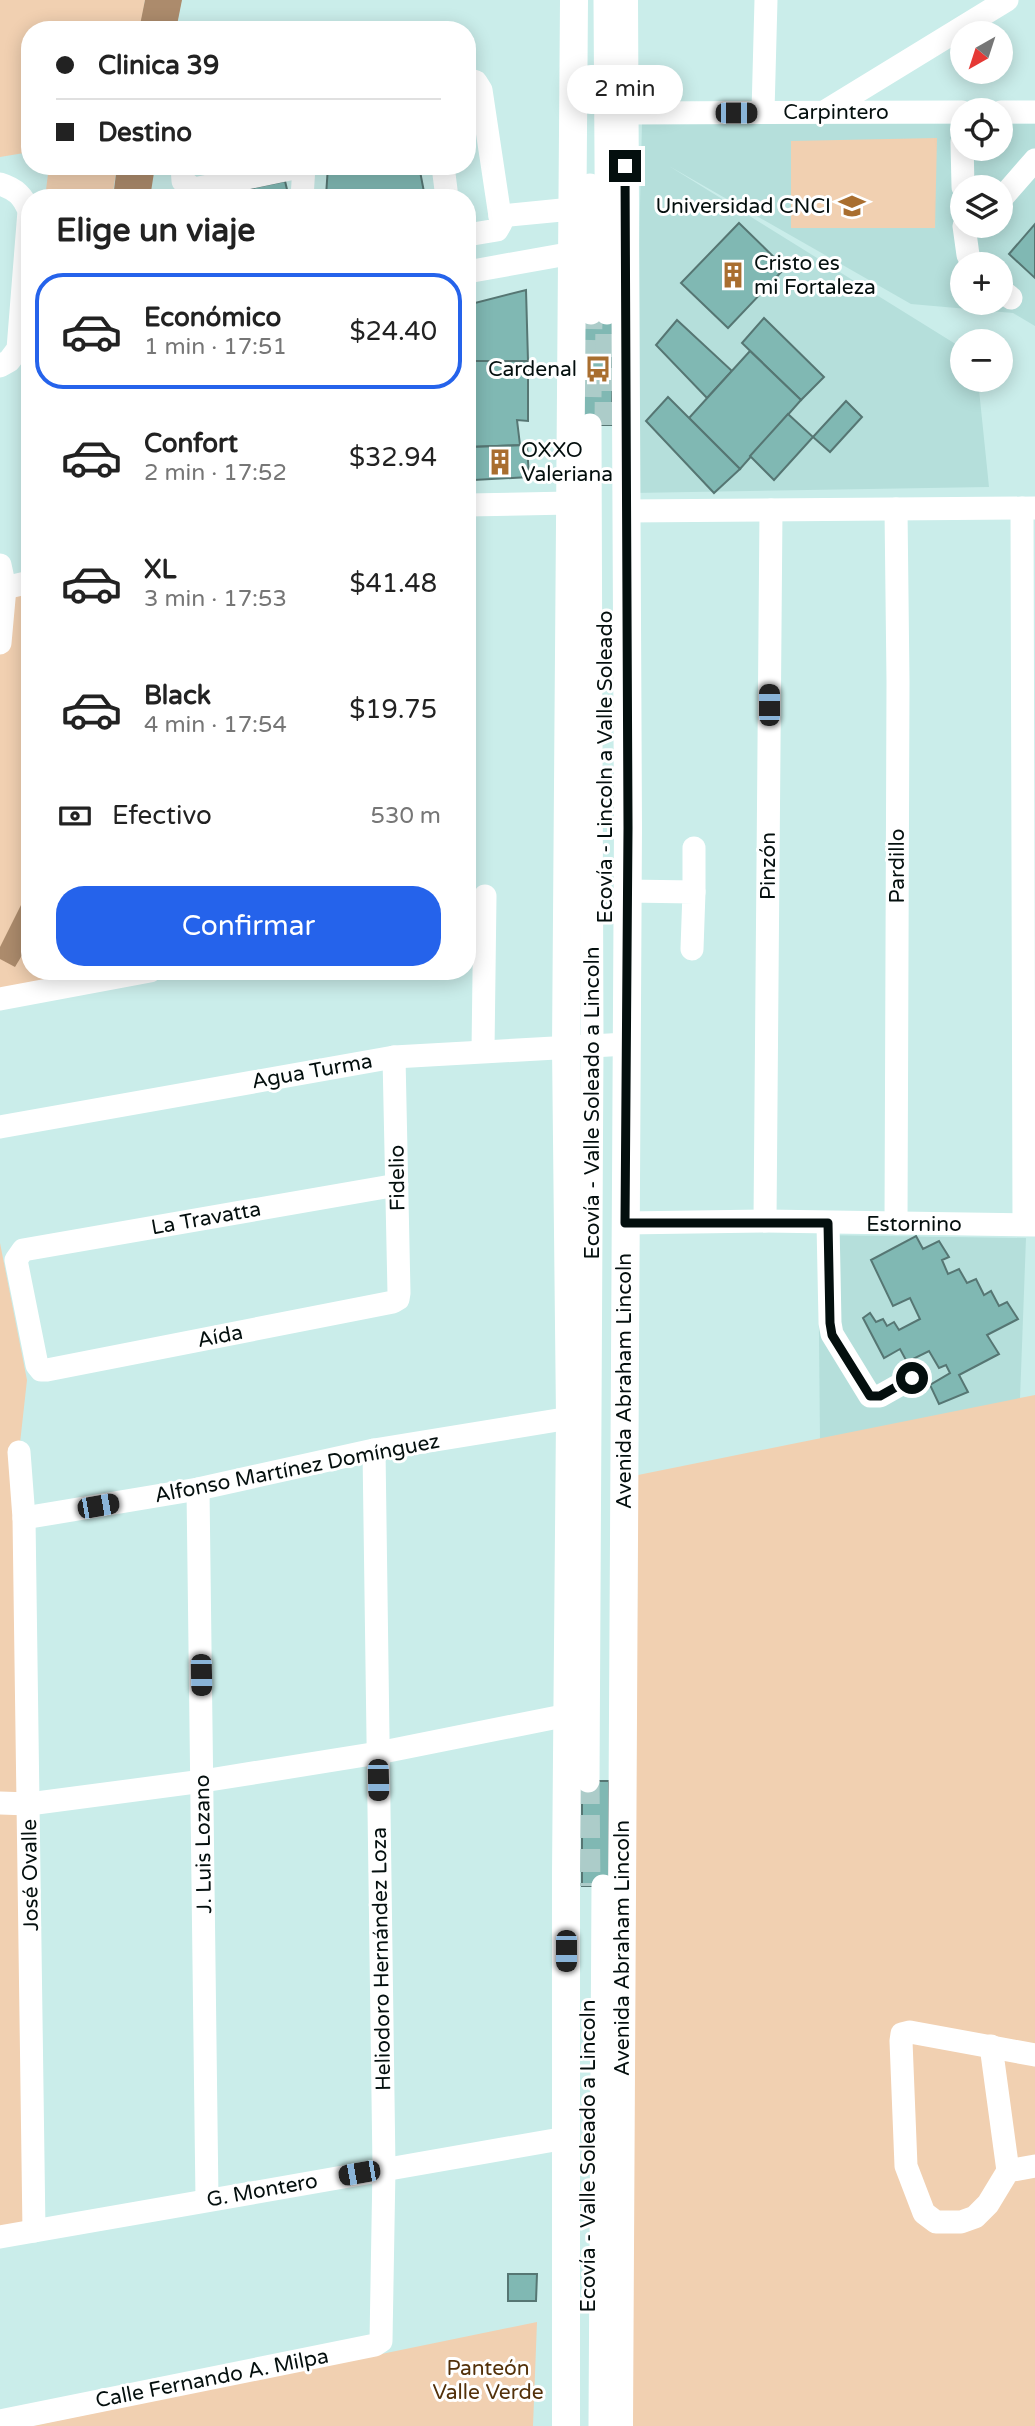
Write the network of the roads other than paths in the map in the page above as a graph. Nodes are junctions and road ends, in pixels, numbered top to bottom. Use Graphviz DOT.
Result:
graph roads {
  1 [pos="574,0"];
  2 [pos="590,0"];
  3 [pos="605,0"];
  4 [pos="624,0"];
  5 [pos="765,0"];
  6 [pos="1007,0"];
  7 [pos="476,82"];
  8 [pos="824,111"];
  9 [pos="950,112"];
  10 [pos="1013,112"];
  11 [pos="1035,112"];
  12 [pos="625,113"];
  13 [pos="763,113"];
  14 [pos="1035,160"];
  15 [pos="183,175"];
  16 [pos="261,175"];
  17 [pos="0,184"];
  18 [pos="1013,185"];
  19 [pos="194,189"];
  20 [pos="194,189"];
  21 [pos="21,196"];
  22 [pos="572,209"];
  23 [pos="500,216"];
  24 [pos="476,234"];
  25 [pos="573,253"];
  26 [pos="476,270"];
  27 [pos="21,346"];
  28 [pos="0,366"];
  29 [pos="598,425"];
  30 [pos="570,503"];
  31 [pos="476,505"];
  32 [pos="1028,508"];
  33 [pos="897,509"];
  34 [pos="625,510"];
  35 [pos="771,510"];
  36 [pos="0,565"];
  37 [pos="21,584"];
  38 [pos="2,588"];
  39 [pos="0,643"];
  40 [pos="694,848"];
  41 [pos="628,891"];
  42 [pos="694,892"];
  43 [pos="485,896"];
  44 [pos="692,949"];
  45 [pos="101,980"];
  46 [pos="0,999"];
  47 [pos="597,1045"];
  48 [pos="483,1051"];
  49 [pos="394,1056"];
  50 [pos="0,1127"];
  51 [pos="397,1185"];
  52 [pos="765,1222"];
  53 [pos="625,1223"];
  54 [pos="828,1223"];
  55 [pos="896,1223"];
  56 [pos="1030,1224"];
  57 [pos="398,1299"];
  58 [pos="41,1370"];
  59 [pos="912,1378"];
  60 [pos="570,1418"];
  61 [pos="374,1450"];
  62 [pos="19,1452"];
  63 [pos="198,1489"];
  64 [pos="24,1518"];
  65 [pos="568,1715"];
  66 [pos="378,1753"];
  67 [pos="596,1781"];
  68 [pos="203,1782"];
  69 [pos="0,1803"];
  70 [pos="29,1804"];
  71 [pos="991,2046"];
  72 [pos="1035,2055"];
  73 [pos="566,2138"];
  74 [pos="1035,2166"];
  75 [pos="384,2168"];
  76 [pos="1008,2171"];
  77 [pos="206,2200"];
  78 [pos="34,2231"];
  79 [pos="0,2237"];
  80 [pos="381,2341"];
  81 [pos="0,2421"];
  82 [pos="566,2426"];
  83 [pos="587,2426"];
  84 [pos="600,2426"];
  85 [pos="619,2426"];
  1 -- 22 [label="main road"];
  2 -- 3 [label="street"];
  4 -- 12 [label="main road, Avenida Abraham Lincoln"];
  5 -- 13 [label="street"];
  6 -- 8 [label="street"];
  7 -- 23 [label="street"];
  8 -- 9 [label="street, Carpintero"];
  8 -- 13 [label="street, Carpintero"];
  10 -- 11 [label="street"];
  12 -- 13 [label="street, Carpintero"];
  12 -- 34 [label="main road, Avenida Abraham Lincoln"];
  14 -- 18 [label="street"];
  15 -- 19 [label="street"];
  16 -- 20 [label="street"];
  17 -- 21 [label="street"];
  22 -- 23 [label="street"];
  22 -- 25 [label="main road"];
  23 -- 24 [label="street"];
  25 -- 26 [label="street"];
  25 -- 30 [label="main road"];
  27 -- 28 [label="street"];
  29 -- 47 [label="street, Ecovía - Lincoln a Valle Soleado"];
  30 -- 31 [label="street"];
  30 -- 47 [label="main road"];
  32 -- 33 [label="street"];
  32 -- 56 [label="street"];
  33 -- 35 [label="street"];
  33 -- 55 [label="street, Pardillo"];
  34 -- 35 [label="street"];
  34 -- 41 [label="main road, Avenida Abraham Lincoln"];
  35 -- 52 [label="street, Pinzón"];
  36 -- 38 [label="street"];
  37 -- 38 [label="street"];
  38 -- 39 [label="street"];
  40 -- 42 [label="street"];
  41 -- 42 [label="street"];
  41 -- 47 [label="main road, Avenida Abraham Lincoln"];
  42 -- 44 [label="street"];
  43 -- 48 [label="street"];
  45 -- 46 [label="street"];
  47 -- 48 [label="street, Agua Turma"];
  47 -- 53 [label="main road, Avenida Abraham Lincoln"];
  47 -- 60 [label="main road"];
  47 -- 67 [label="street, Ecovía - Lincoln a Valle Soleado"];
  48 -- 49 [label="street, Agua Turma"];
  49 -- 50 [label="street, Agua Turma"];
  49 -- 51 [label="street, Fidelio"];
  51 -- 57 [label="street, Fidelio"];
  51 -- 58 [label="street, La Travatta"];
  52 -- 53 [label="street, Estornino"];
  52 -- 54 [label="street, Estornino"];
  53 -- 85 [label="main road, Avenida Abraham Lincoln"];
  54 -- 55 [label="street, Estornino"];
  54 -- 59 [label="street"];
  55 -- 56 [label="street, Estornino"];
  57 -- 58 [label="street, Aída"];
  60 -- 61 [label="street, Alfonso Martínez Domínguez"];
  60 -- 65 [label="main road"];
  61 -- 63 [label="street, Alfonso Martínez Domínguez"];
  61 -- 66 [label="street, Heliodoro Hernández Loza"];
  62 -- 64 [label="street, José Ovalle"];
  63 -- 64 [label="street, Alfonso Martínez Domínguez"];
  63 -- 68 [label="street, J. Luis Lozano"];
  64 -- 70 [label="street, José Ovalle"];
  65 -- 66 [label="street"];
  65 -- 73 [label="main road"];
  66 -- 68 [label="street"];
  66 -- 75 [label="street, Heliodoro Hernández Loza"];
  68 -- 70 [label="street"];
  68 -- 77 [label="street, J. Luis Lozano"];
  69 -- 70 [label="street"];
  70 -- 78 [label="street, José Ovalle"];
  71 -- 72 [label="street"];
  71 -- 76 [label="street"];
  71 -- 76 [label="street"];
  73 -- 75 [label="street, G. Montero"];
  73 -- 82 [label="main road"];
  74 -- 76 [label="street"];
  75 -- 77 [label="street, G. Montero"];
  75 -- 80 [label="street, Heliodoro Hernández Loza"];
  77 -- 78 [label="street, G. Montero"];
  78 -- 79 [label="street, G. Montero"];
  80 -- 81 [label="street, Calle Fernando A. Milpa"];
  83 -- 84 [label="street, Ecovía - Valle Soleado a Lincoln"];
}
